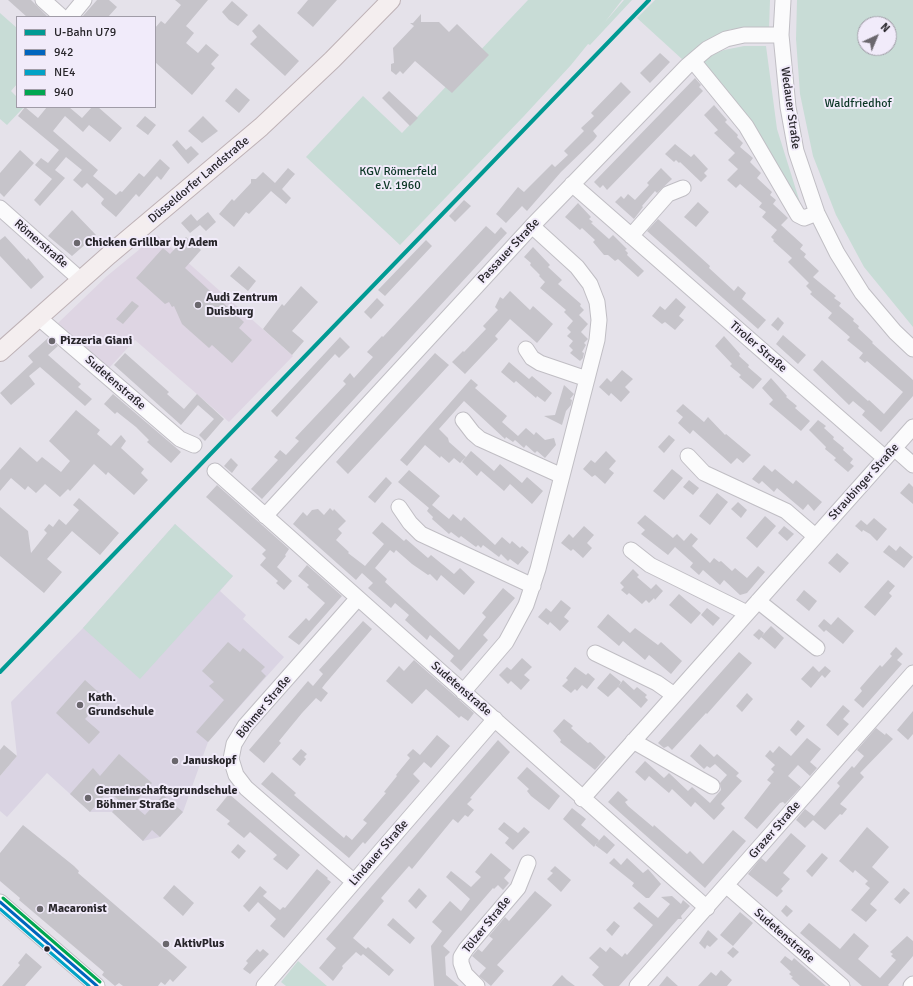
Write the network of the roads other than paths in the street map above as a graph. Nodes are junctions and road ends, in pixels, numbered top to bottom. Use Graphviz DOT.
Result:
graph roads {
  1 [pos="43,0"];
  2 [pos="84,0"];
  3 [pos="391,0"];
  4 [pos="783,0"];
  5 [pos="61,16"];
  6 [pos="71,16"];
  7 [pos="781,35"];
  8 [pos="693,61"];
  9 [pos="572,184"];
  10 [pos="683,188"];
  11 [pos="0,208"];
  12 [pos="816,213"];
  13 [pos="532,226"];
  14 [pos="631,236"];
  15 [pos="81,280"];
  16 [pos="39,318"];
  17 [pos="526,349"];
  18 [pos="913,349"];
  19 [pos="0,352"];
  20 [pos="587,379"];
  21 [pos="463,420"];
  22 [pos="913,427"];
  23 [pos="194,445"];
  24 [pos="889,453"];
  25 [pos="688,456"];
  26 [pos="913,465"];
  27 [pos="215,471"];
  28 [pos="562,476"];
  29 [pos="399,507"];
  30 [pos="265,516"];
  31 [pos="815,536"];
  32 [pos="631,550"];
  33 [pos="533,586"];
  34 [pos="358,598"];
  35 [pos="758,601"];
  36 [pos="747,613"];
  37 [pos="817,648"];
  38 [pos="595,653"];
  39 [pos="913,673"];
  40 [pos="463,692"];
  41 [pos="674,695"];
  42 [pos="495,719"];
  43 [pos="633,741"];
  44 [pos="712,786"];
  45 [pos="582,799"];
  46 [pos="528,863"];
  47 [pos="354,882"];
  48 [pos="726,886"];
  49 [pos="0,902"];
  50 [pos="707,908"];
  51 [pos="97,986"];
  52 [pos="264,986"];
  53 [pos="477,986"];
  54 [pos="637,986"];
  55 [pos="842,986"];
  1 -- 5 [label="street"];
  2 -- 6 [label="street"];
  3 -- 15 [label="main road, Düsseldorfer Landstraße"];
  4 -- 7 [label="street, Wedauer Straße"];
  7 -- 8 [label="street, Passauer Straße"];
  7 -- 12 [label="street, Wedauer Straße"];
  8 -- 9 [label="street, Passauer Straße"];
  8 -- 12 [label="street"];
  9 -- 13 [label="street, Passauer Straße"];
  9 -- 14 [label="street, Tiroler Straße"];
  10 -- 14 [label="street"];
  11 -- 15 [label="street, Römerstraße"];
  12 -- 18 [label="street, Wedauer Straße"];
  13 -- 20 [label="street"];
  13 -- 30 [label="street, Passauer Straße"];
  14 -- 24 [label="street, Tiroler Straße"];
  15 -- 16 [label="main road, Düsseldorfer Landstraße"];
  16 -- 19 [label="main road, Düsseldorfer Landstraße"];
  16 -- 23 [label="street, Sudetenstraße"];
  17 -- 20 [label="street"];
  20 -- 28 [label="street"];
  21 -- 28 [label="street"];
  22 -- 24 [label="street, Straubinger Straße"];
  24 -- 26 [label="street, Tiroler Straße"];
  24 -- 31 [label="street, Straubinger Straße"];
  25 -- 31 [label="street"];
  27 -- 30 [label="street, Sudetenstraße"];
  28 -- 33 [label="street"];
  29 -- 33 [label="street"];
  30 -- 34 [label="street, Sudetenstraße"];
  31 -- 35 [label="street, Straubinger Straße"];
  32 -- 36 [label="street"];
  33 -- 40 [label="street"];
  34 -- 40 [label="street, Sudetenstraße"];
  34 -- 47 [label="street, Böhmer Straße"];
  35 -- 36 [label="street, Straubinger Straße"];
  35 -- 37 [label="street"];
  36 -- 41 [label="street, Straubinger Straße"];
  38 -- 41 [label="street"];
  39 -- 48 [label="street, Grazer Straße"];
  40 -- 42 [label="street, Sudetenstraße"];
  41 -- 43 [label="street, Straubinger Straße"];
  42 -- 45 [label="street, Sudetenstraße"];
  42 -- 47 [label="street, Lindauer Straße"];
  43 -- 44 [label="street"];
  43 -- 45 [label="street, Straubinger Straße"];
  45 -- 50 [label="street, Sudetenstraße"];
  46 -- 53 [label="street, Tölzer Straße"];
  47 -- 52 [label="street, Lindauer Straße"];
  48 -- 50 [label="street, Grazer Straße"];
  48 -- 55 [label="street, Sudetenstraße"];
  49 -- 51 [label="street"];
  50 -- 54 [label="street, Grazer Straße"];
}
